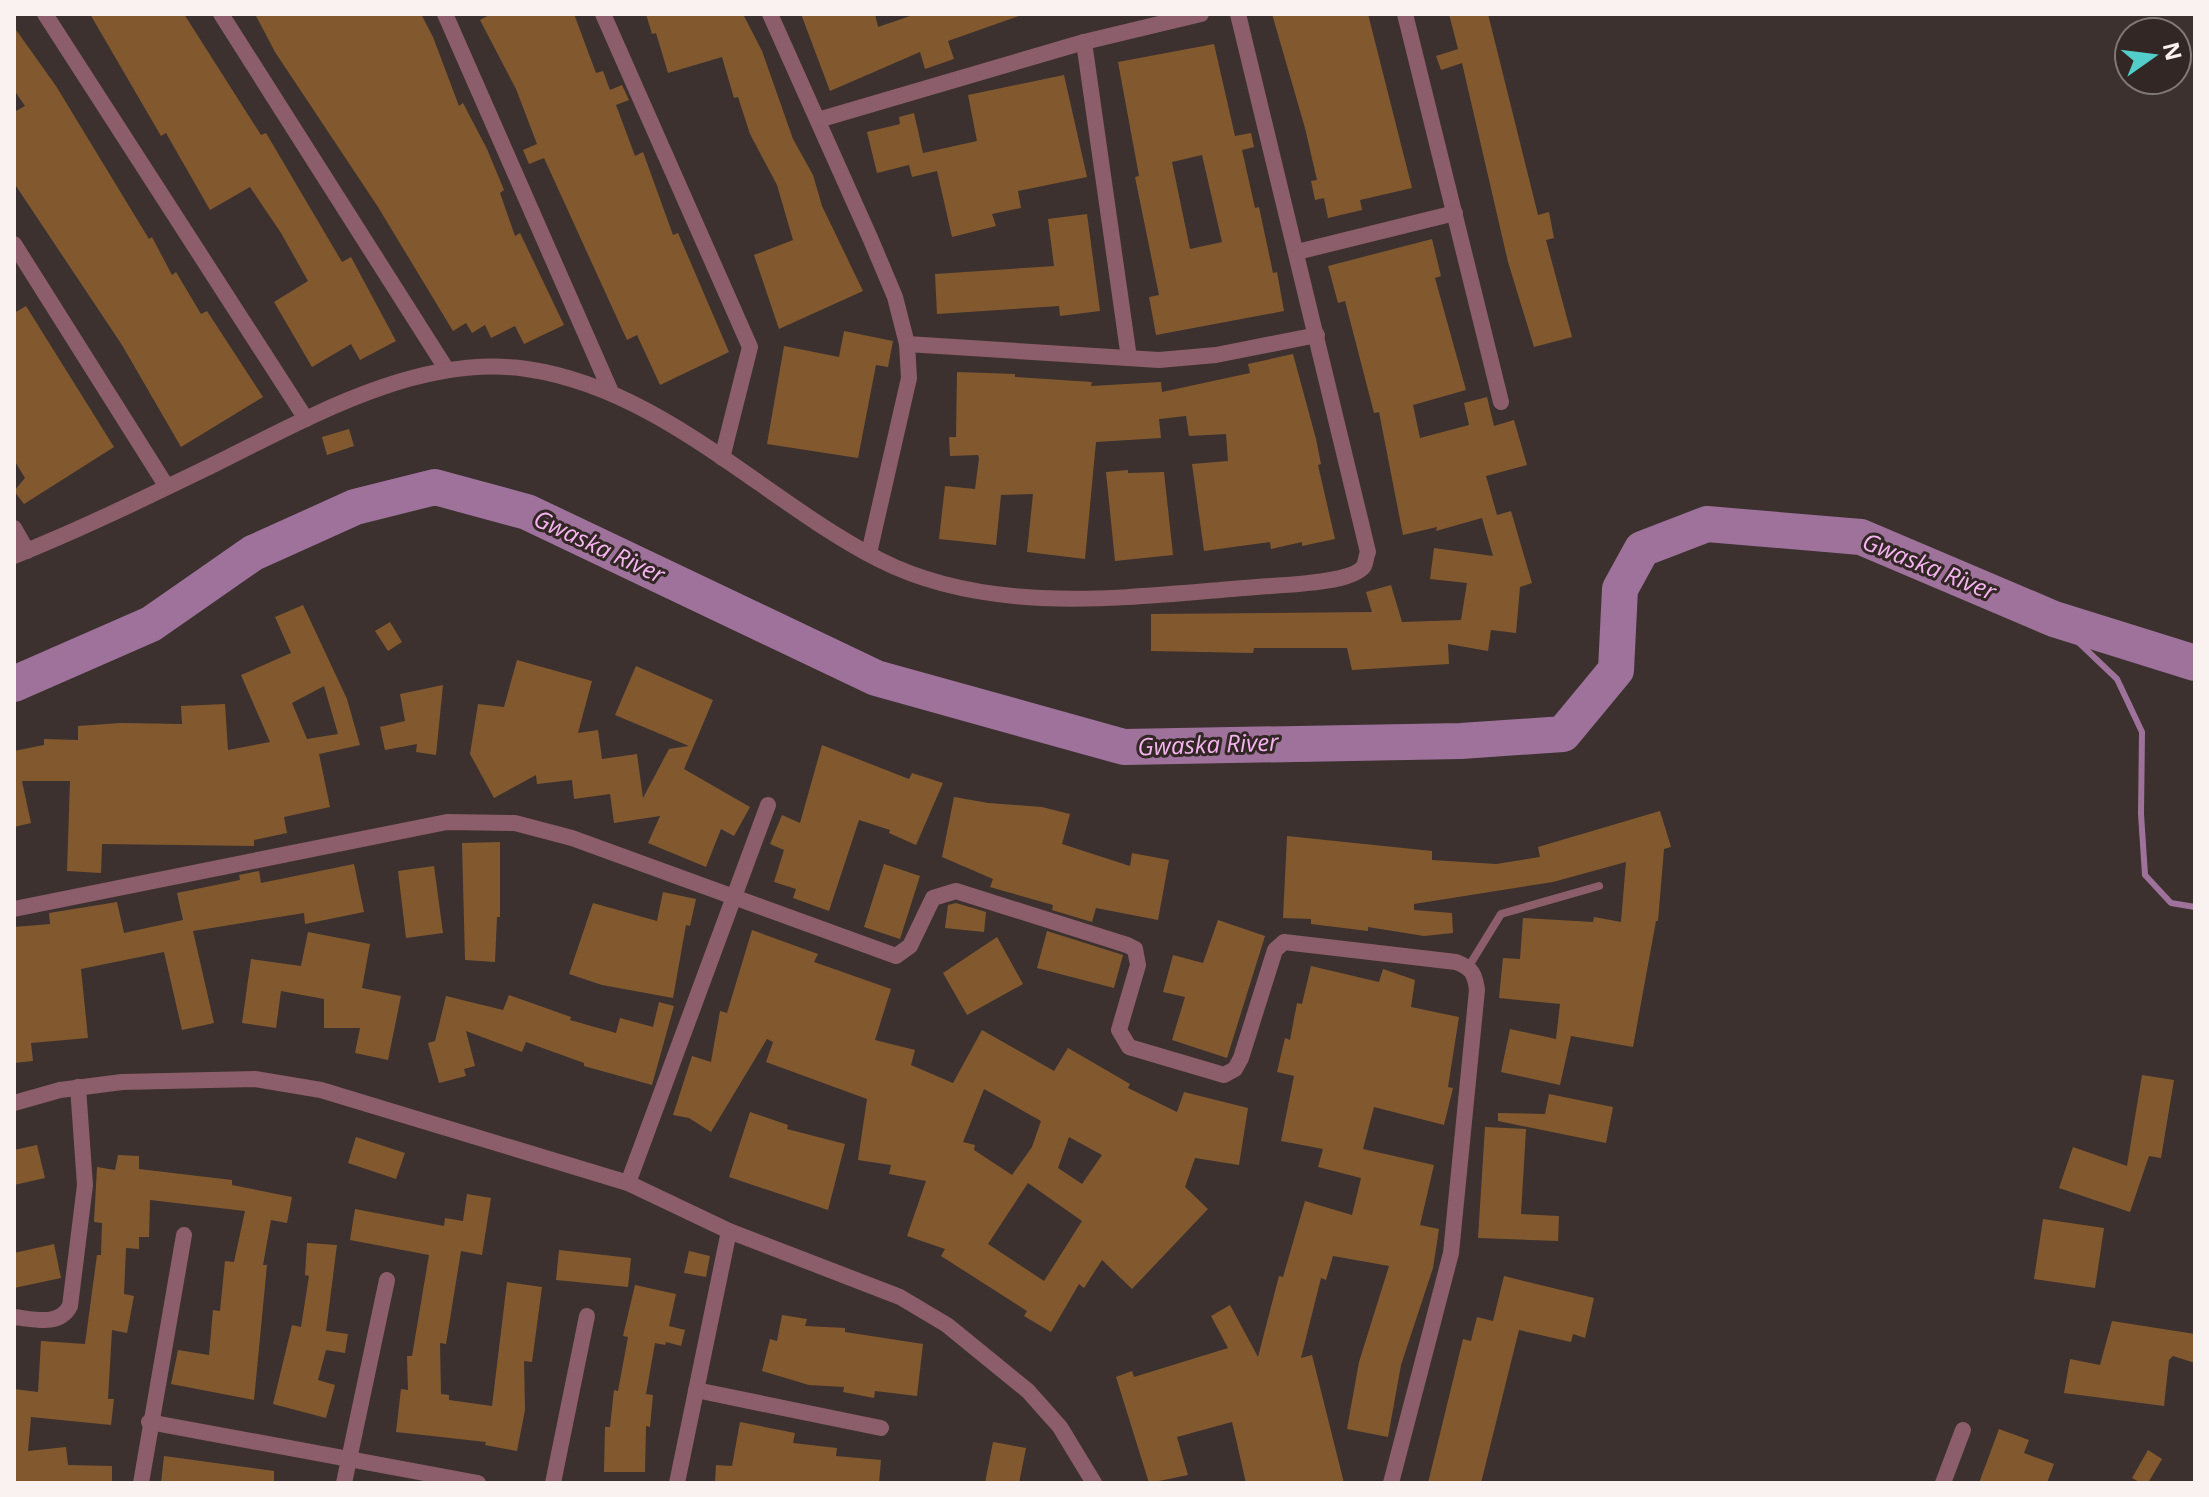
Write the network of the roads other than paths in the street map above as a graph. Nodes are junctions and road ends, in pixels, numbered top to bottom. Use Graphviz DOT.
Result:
graph roads {
  1 [pos="45,14"];
  2 [pos="221,14"];
  3 [pos="445,14"];
  4 [pos="603,14"];
  5 [pos="770,14"];
  6 [pos="1201,14"];
  7 [pos="1238,14"];
  8 [pos="1405,14"];
  9 [pos="1084,42"];
  10 [pos="818,120"];
  11 [pos="1455,213"];
  12 [pos="14,244"];
  13 [pos="1297,252"];
  14 [pos="1317,335"];
  15 [pos="907,344"];
  16 [pos="1129,358"];
  17 [pos="447,370"];
  18 [pos="611,392"];
  19 [pos="1501,402"];
  20 [pos="306,419"];
  21 [pos="722,458"];
  22 [pos="167,487"];
  23 [pos="14,528"];
  24 [pos="21,553"];
  25 [pos="869,553"];
  26 [pos="768,805"];
  27 [pos="1599,886"];
  28 [pos="732,898"];
  29 [pos="14,909"];
  30 [pos="1469,966"];
  31 [pos="78,1087"];
  32 [pos="14,1103"];
  33 [pos="628,1183"];
  34 [pos="729,1231"];
  35 [pos="184,1235"];
  36 [pos="387,1280"];
  37 [pos="587,1316"];
  38 [pos="14,1317"];
  39 [pos="696,1390"];
  40 [pos="149,1422"];
  41 [pos="881,1428"];
  42 [pos="1963,1430"];
  43 [pos="348,1459"];
  44 [pos="141,1483"];
  45 [pos="344,1483"];
  46 [pos="478,1483"];
  47 [pos="553,1483"];
  48 [pos="677,1483"];
  49 [pos="1094,1483"];
  50 [pos="1391,1483"];
  51 [pos="1943,1483"];
  1 -- 20 [label="street"];
  2 -- 17 [label="street"];
  3 -- 18 [label="street"];
  4 -- 21 [label="street"];
  5 -- 10 [label="street"];
  6 -- 9 [label="street"];
  7 -- 13 [label="street"];
  8 -- 11 [label="street"];
  9 -- 10 [label="street"];
  9 -- 16 [label="street"];
  10 -- 15 [label="street"];
  11 -- 13 [label="street"];
  11 -- 19 [label="street"];
  12 -- 22 [label="street"];
  13 -- 14 [label="street"];
  14 -- 16 [label="street"];
  14 -- 25 [label="street"];
  15 -- 16 [label="street"];
  15 -- 25 [label="street"];
  17 -- 18 [label="street"];
  17 -- 20 [label="street"];
  18 -- 21 [label="street"];
  20 -- 22 [label="street"];
  21 -- 25 [label="street"];
  22 -- 24 [label="street"];
  23 -- 24 [label="street"];
  26 -- 28 [label="street"];
  27 -- 30 [label="lane"];
  28 -- 29 [label="street"];
  28 -- 30 [label="street"];
  28 -- 33 [label="street"];
  30 -- 50 [label="street"];
  31 -- 32 [label="street"];
  31 -- 33 [label="street"];
  31 -- 38 [label="street"];
  33 -- 34 [label="street"];
  34 -- 39 [label="street"];
  34 -- 49 [label="street"];
  35 -- 40 [label="street"];
  36 -- 43 [label="street"];
  37 -- 47 [label="street"];
  39 -- 41 [label="street"];
  39 -- 48 [label="street"];
  40 -- 43 [label="street"];
  40 -- 44 [label="street"];
  42 -- 51 [label="street"];
  43 -- 45 [label="street"];
  43 -- 46 [label="street"];
}
